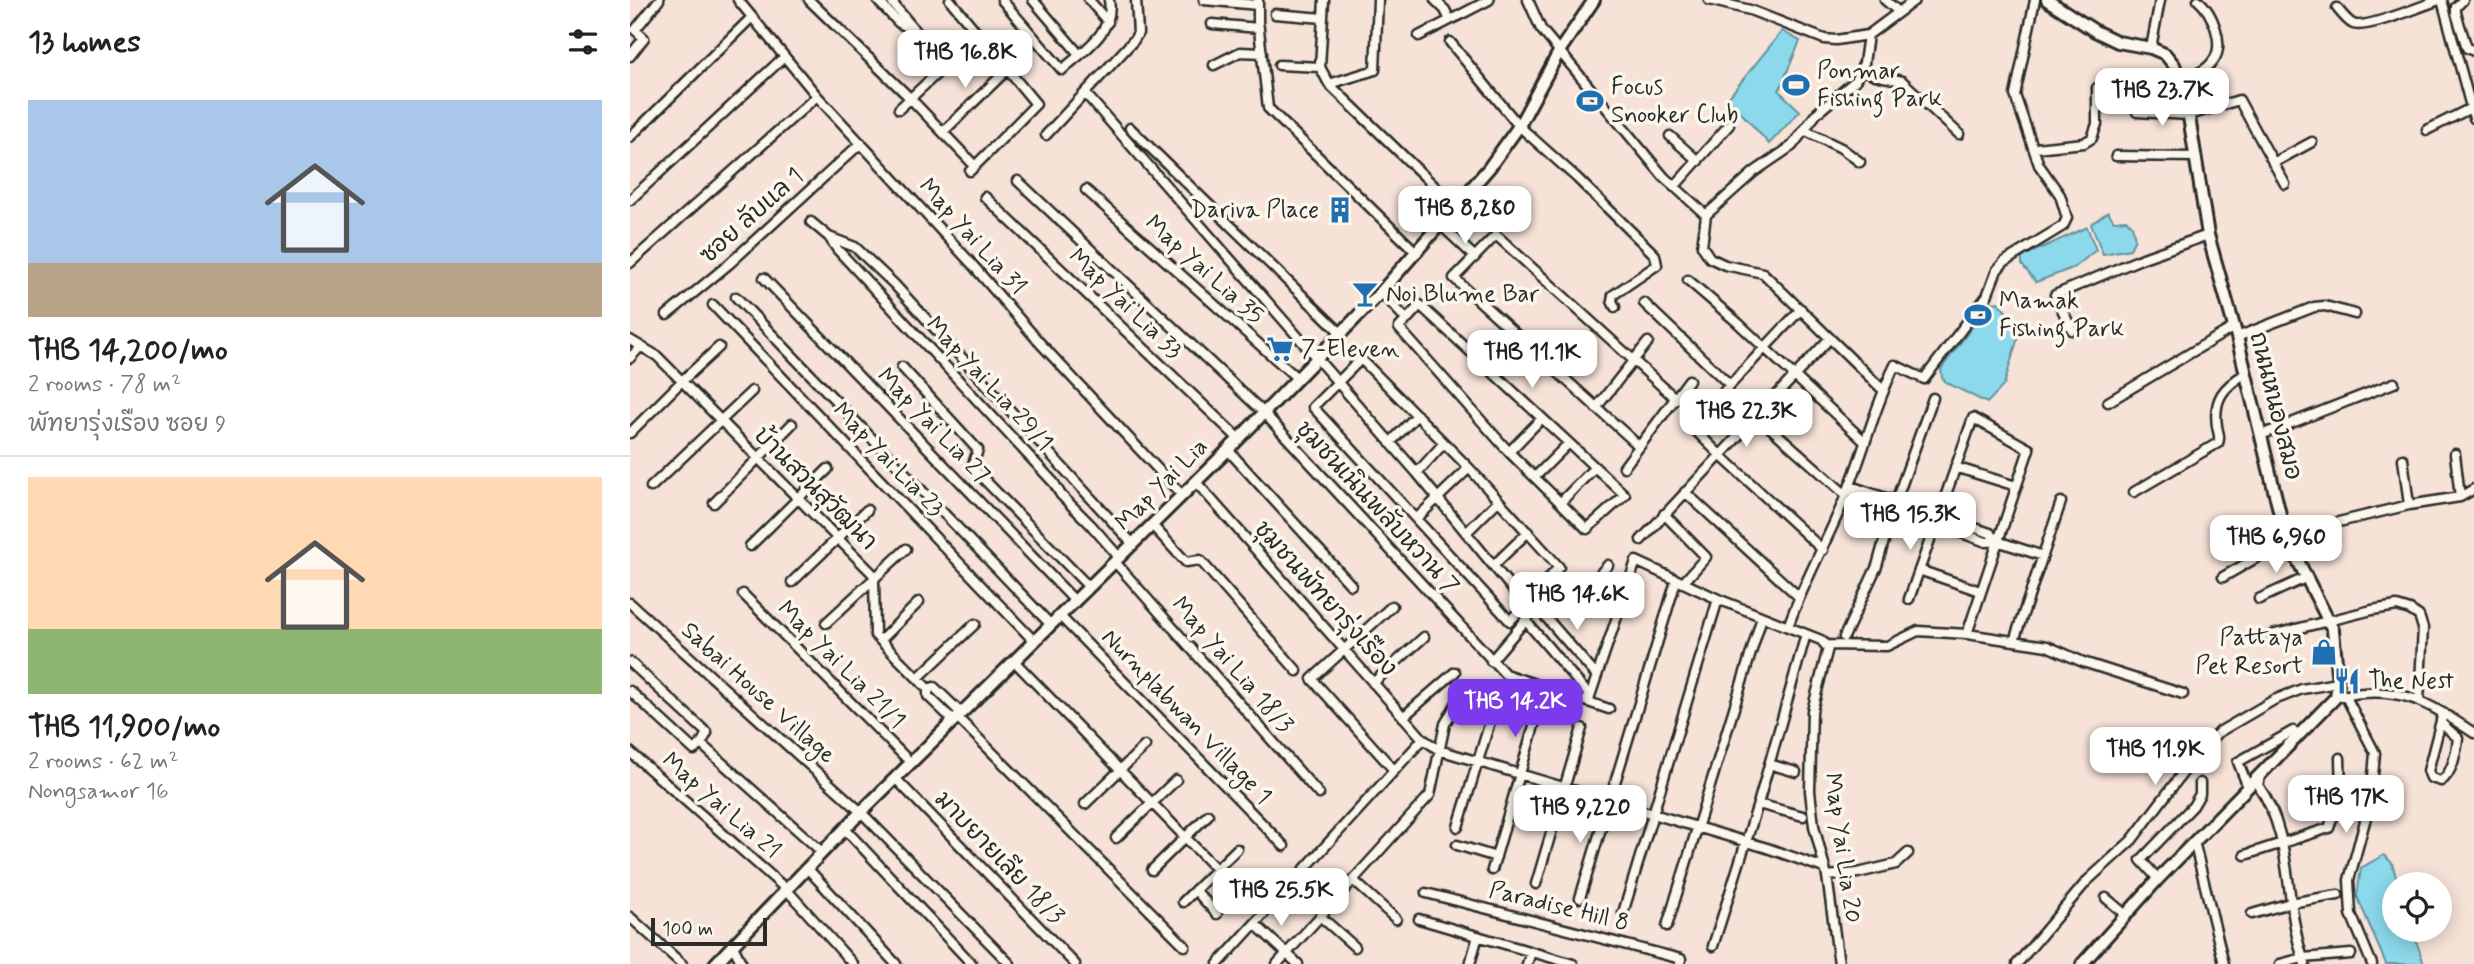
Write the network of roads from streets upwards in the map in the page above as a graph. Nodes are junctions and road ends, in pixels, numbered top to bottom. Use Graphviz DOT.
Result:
graph roads {
  1 [pos="659,0"];
  2 [pos="738,0"];
  3 [pos="809,0"];
  4 [pos="877,0"];
  5 [pos="890,0"];
  6 [pos="950,0"];
  7 [pos="1002,0"];
  8 [pos="1033,0"];
  9 [pos="1089,0"];
  10 [pos="1109,0"];
  11 [pos="1136,0"];
  12 [pos="1204,0"];
  13 [pos="1324,0"];
  14 [pos="1378,0"];
  15 [pos="1434,0"];
  16 [pos="1489,0"];
  17 [pos="1528,0"];
  18 [pos="1594,0"];
  19 [pos="1709,0"];
  20 [pos="1885,0"];
  21 [pos="1915,0"];
  22 [pos="2035,0"];
  23 [pos="2047,0"];
  24 [pos="2160,0"];
  25 [pos="2198,0"];
  26 [pos="2441,0"];
  27 [pos="2463,0"];
  28 [pos="1258,2"];
  29 [pos="2337,8"];
  30 [pos="1899,12"];
  31 [pos="1275,14"];
  32 [pos="752,18"];
  33 [pos="1323,18"];
  34 [pos="1450,20"];
  35 [pos="1108,22"];
  36 [pos="1212,24"];
  37 [pos="1259,28"];
  38 [pos="916,31"];
  39 [pos="979,34"];
  40 [pos="1868,35"];
  41 [pos="1419,36"];
  42 [pos="1450,42"];
  43 [pos="2151,48"];
  44 [pos="1560,50"];
  45 [pos="2474,51"];
  46 [pos="1262,53"];
  47 [pos="1079,54"];
  48 [pos="630,56"];
  49 [pos="784,57"];
  50 [pos="946,65"];
  51 [pos="1214,65"];
  52 [pos="1279,65"];
  53 [pos="1320,67"];
  54 [pos="1008,69"];
  55 [pos="1861,69"];
  56 [pos="2180,80"];
  57 [pos="1329,84"];
  58 [pos="2097,88"];
  59 [pos="1085,93"];
  60 [pos="817,96"];
  61 [pos="911,99"];
  62 [pos="2471,108"];
  63 [pos="899,109"];
  64 [pos="2137,112"];
  65 [pos="2189,115"];
  66 [pos="2474,118"];
  67 [pos="1728,125"];
  68 [pos="1519,126"];
  69 [pos="1130,128"];
  70 [pos="1804,130"];
  71 [pos="2427,130"];
  72 [pos="943,132"];
  73 [pos="1959,134"];
  74 [pos="1046,135"];
  75 [pos="1670,135"];
  76 [pos="630,137"];
  77 [pos="2312,142"];
  78 [pos="860,143"];
  79 [pos="2035,148"];
  80 [pos="2116,156"];
  81 [pos="2196,157"];
  82 [pos="1698,161"];
  83 [pos="1860,162"];
  84 [pos="2273,163"];
  85 [pos="1018,181"];
  86 [pos="2285,184"];
  87 [pos="1674,187"];
  88 [pos="1086,190"];
  89 [pos="985,197"];
  90 [pos="630,200"];
  91 [pos="1456,207"];
  92 [pos="1706,215"];
  93 [pos="811,222"];
  94 [pos="1441,225"];
  95 [pos="2208,235"];
  96 [pos="830,237"];
  97 [pos="1417,253"];
  98 [pos="1475,257"];
  99 [pos="630,263"];
  100 [pos="764,278"];
  101 [pos="1688,280"];
  102 [pos="1381,292"];
  103 [pos="736,297"];
  104 [pos="1644,303"];
  105 [pos="713,305"];
  106 [pos="1615,307"];
  107 [pos="1801,309"];
  108 [pos="2355,314"];
  109 [pos="667,315"];
  110 [pos="1406,319"];
  111 [pos="2072,330"];
  112 [pos="2236,332"];
  113 [pos="1342,334"];
  114 [pos="1830,338"];
  115 [pos="630,340"];
  116 [pos="1648,342"];
  117 [pos="640,347"];
  118 [pos="719,347"];
  119 [pos="1764,348"];
  120 [pos="630,358"];
  121 [pos="1318,358"];
  122 [pos="1633,361"];
  123 [pos="902,367"];
  124 [pos="2246,373"];
  125 [pos="1794,376"];
  126 [pos="1297,378"];
  127 [pos="682,380"];
  128 [pos="1689,380"];
  129 [pos="1338,383"];
  130 [pos="2394,383"];
  131 [pos="1730,385"];
  132 [pos="1883,390"];
  133 [pos="752,391"];
  134 [pos="1676,398"];
  135 [pos="1933,398"];
  136 [pos="2108,402"];
  137 [pos="1596,408"];
  138 [pos="1264,413"];
  139 [pos="1417,415"];
  140 [pos="1757,416"];
  141 [pos="1541,419"];
  142 [pos="721,421"];
  143 [pos="792,424"];
  144 [pos="630,433"];
  145 [pos="2261,435"];
  146 [pos="1240,439"];
  147 [pos="1864,441"];
  148 [pos="1390,443"];
  149 [pos="1444,443"];
  150 [pos="1569,443"];
  151 [pos="1639,446"];
  152 [pos="1228,450"];
  153 [pos="1509,452"];
  154 [pos="2455,454"];
  155 [pos="1720,455"];
  156 [pos="758,459"];
  157 [pos="2403,459"];
  158 [pos="1595,467"];
  159 [pos="1625,467"];
  160 [pos="1955,467"];
  161 [pos="1469,468"];
  162 [pos="828,469"];
  163 [pos="1417,473"];
  164 [pos="1535,477"];
  165 [pos="1196,482"];
  166 [pos="2016,486"];
  167 [pos="651,487"];
  168 [pos="2474,489"];
  169 [pos="1685,492"];
  170 [pos="1848,492"];
  171 [pos="2134,492"];
  172 [pos="1182,495"];
  173 [pos="2460,497"];
  174 [pos="799,498"];
  175 [pos="1437,498"];
  176 [pos="1498,501"];
  177 [pos="1561,502"];
  178 [pos="2061,502"];
  179 [pos="714,503"];
  180 [pos="1895,505"];
  181 [pos="2409,505"];
  182 [pos="866,510"];
  183 [pos="1664,514"];
  184 [pos="1416,519"];
  185 [pos="1936,520"];
  186 [pos="1152,525"];
  187 [pos="1528,532"];
  188 [pos="1466,533"];
  189 [pos="837,538"];
  190 [pos="2286,538"];
  191 [pos="1641,540"];
  192 [pos="1997,541"];
  193 [pos="1133,544"];
  194 [pos="750,546"];
  195 [pos="906,549"];
  196 [pos="1823,550"];
  197 [pos="2043,556"];
  198 [pos="1117,560"];
  199 [pos="1494,565"];
  200 [pos="1608,565"];
  201 [pos="1919,570"];
  202 [pos="874,577"];
  203 [pos="2223,577"];
  204 [pos="2305,578"];
  205 [pos="792,582"];
  206 [pos="1679,582"];
  207 [pos="1351,585"];
  208 [pos="1089,587"];
  209 [pos="1980,591"];
  210 [pos="743,594"];
  211 [pos="1798,596"];
  212 [pos="1909,598"];
  213 [pos="2259,598"];
  214 [pos="1718,599"];
  215 [pos="1075,601"];
  216 [pos="919,602"];
  217 [pos="630,603"];
  218 [pos="1524,603"];
  219 [pos="1392,606"];
  220 [pos="1536,607"];
  221 [pos="1060,615"];
  222 [pos="1762,617"];
  223 [pos="1525,620"];
  224 [pos="2328,620"];
  225 [pos="826,623"];
  226 [pos="975,624"];
  227 [pos="1051,625"];
  228 [pos="1788,627"];
  229 [pos="1806,634"];
  230 [pos="1967,634"];
  231 [pos="2016,635"];
  232 [pos="2272,635"];
  233 [pos="1424,637"];
  234 [pos="1844,637"];
  235 [pos="881,640"];
  236 [pos="1034,641"];
  237 [pos="1826,645"];
  238 [pos="1344,649"];
  239 [pos="1014,661"];
  240 [pos="1491,661"];
  241 [pos="630,662"];
  242 [pos="1297,671"];
  243 [pos="1455,672"];
  244 [pos="1595,675"];
  245 [pos="918,678"];
  246 [pos="1373,682"];
  247 [pos="2338,683"];
  248 [pos="1465,688"];
  249 [pos="630,691"];
  250 [pos="2183,694"];
  251 [pos="2340,696"];
  252 [pos="1588,698"];
  253 [pos="1496,702"];
  254 [pos="2419,702"];
  255 [pos="1609,709"];
  256 [pos="1538,712"];
  257 [pos="2443,713"];
  258 [pos="957,717"];
  259 [pos="1403,717"];
  260 [pos="2441,723"];
  261 [pos="1582,728"];
  262 [pos="2293,731"];
  263 [pos="2474,733"];
  264 [pos="1423,738"];
  265 [pos="701,744"];
  266 [pos="1145,746"];
  267 [pos="1439,750"];
  268 [pos="630,752"];
  269 [pos="2340,758"];
  270 [pos="1476,761"];
  271 [pos="911,763"];
  272 [pos="1769,764"];
  273 [pos="1120,770"];
  274 [pos="1394,770"];
  275 [pos="1796,772"];
  276 [pos="1520,774"];
  277 [pos="2260,775"];
  278 [pos="895,778"];
  279 [pos="1176,780"];
  280 [pos="2200,783"];
  281 [pos="1565,787"];
  282 [pos="2248,787"];
  283 [pos="1319,794"];
  284 [pos="1608,800"];
  285 [pos="1152,803"];
  286 [pos="1085,804"];
  287 [pos="1758,804"];
  288 [pos="861,812"];
  289 [pos="1653,813"];
  290 [pos="1208,815"];
  291 [pos="1802,816"];
  292 [pos="1458,827"];
  293 [pos="1698,827"];
  294 [pos="845,829"];
  295 [pos="1185,837"];
  296 [pos="1116,838"];
  297 [pos="1746,842"];
  298 [pos="2194,842"];
  299 [pos="2283,843"];
  300 [pos="1284,845"];
  301 [pos="1457,845"];
  302 [pos="1237,849"];
  303 [pos="822,852"];
  304 [pos="1908,853"];
  305 [pos="2245,855"];
  306 [pos="1496,857"];
  307 [pos="807,868"];
  308 [pos="1152,870"];
  309 [pos="1217,870"];
  310 [pos="1492,870"];
  311 [pos="1825,872"];
  312 [pos="2158,879"];
  313 [pos="1353,880"];
  314 [pos="1536,884"];
  315 [pos="786,889"];
  316 [pos="1195,890"];
  317 [pos="1426,893"];
  318 [pos="2338,895"];
  319 [pos="1580,898"];
  320 [pos="2106,898"];
  321 [pos="1183,902"];
  322 [pos="2290,903"];
  323 [pos="1623,913"];
  324 [pos="1217,914"];
  325 [pos="2252,914"];
  326 [pos="2126,915"];
  327 [pos="1320,916"];
  328 [pos="630,917"];
  329 [pos="1396,919"];
  330 [pos="1419,919"];
  331 [pos="1255,924"];
  332 [pos="1667,926"];
  333 [pos="1479,936"];
  334 [pos="733,946"];
  335 [pos="1185,946"];
  336 [pos="1713,946"];
  337 [pos="1354,947"];
  338 [pos="1531,952"];
  339 [pos="1286,954"];
  340 [pos="2351,954"];
  341 [pos="2304,961"];
  342 [pos="719,963"];
  343 [pos="682,964"];
  344 [pos="742,964"];
  345 [pos="853,964"];
  346 [pos="896,964"];
  347 [pos="972,964"];
  348 [pos="1010,964"];
  349 [pos="1075,964"];
  350 [pos="1218,964"];
  351 [pos="1277,964"];
  352 [pos="1298,964"];
  353 [pos="1470,964"];
  354 [pos="1527,964"];
  355 [pos="1573,964"];
  356 [pos="1680,964"];
  357 [pos="1839,964"];
  358 [pos="2017,964"];
  359 [pos="2082,964"];
  360 [pos="2224,964"];
  361 [pos="2280,964"];
  362 [pos="2372,964"];
  1 -- 48 [label="street"];
  2 -- 32 [label="street, Map Yai Lia 31"];
  3 -- 61 [label="street"];
  4 -- 38 [label="street"];
  5 -- 38 [label="street"];
  6 -- 39 [label="street"];
  7 -- 47 [label="street"];
  8 -- 47 [label="street"];
  9 -- 35 [label="street"];
  10 -- 35 [label="street"];
  11 -- 59 [label="street"];
  12 -- 28 [label="street"];
  13 -- 33 [label="street"];
  14 -- 57 [label="street"];
  15 -- 34 [label="street"];
  16 -- 34 [label="street"];
  17 -- 44 [label="street"];
  18 -- 44 [label="street, Map Yai Lia"];
  19 -- 40 [label="street"];
  20 -- 30 [label="street"];
  21 -- 30 [label="street"];
  22 -- 79 [label="street"];
  23 -- 43 [label="street, ถนนหนองสมอ"];
  24 -- 43 [label="street"];
  25 -- 56 [label="street"];
  26 -- 29 [label="street"];
  26 -- 62 [label="street"];
  27 -- 45 [label="street"];
  28 -- 37 [label="street"];
  30 -- 40 [label="street"];
  31 -- 33 [label="street"];
  32 -- 49 [label="street, Map Yai Lia 31"];
  32 -- 76 [label="street"];
  33 -- 53 [label="street"];
  34 -- 41 [label="street"];
  35 -- 47 [label="street"];
  36 -- 37 [label="street"];
  37 -- 46 [label="street"];
  38 -- 50 [label="street"];
  39 -- 50 [label="street"];
  39 -- 54 [label="street"];
  40 -- 55 [label="street"];
  42 -- 68 [label="street"];
  43 -- 56 [label="street, ถนนหนองสมอ"];
  44 -- 68 [label="street, Map Yai Lia"];
  44 -- 87 [label="street"];
  46 -- 51 [label="street"];
  46 -- 97 [label="street"];
  49 -- 60 [label="street, Map Yai Lia 31"];
  49 -- 90 [label="street"];
  50 -- 61 [label="street"];
  52 -- 53 [label="street"];
  53 -- 57 [label="street"];
  54 -- 72 [label="street"];
  54 -- 72 [label="street"];
  55 -- 70 [label="street"];
  55 -- 73 [label="street"];
  56 -- 65 [label="street, ถนนหนองสมอ"];
  57 -- 91 [label="street"];
  58 -- 79 [label="street"];
  59 -- 74 [label="street"];
  59 -- 121 [label="street"];
  60 -- 78 [label="street, Map Yai Lia 31"];
  60 -- 99 [label="street"];
  61 -- 63 [label="street"];
  61 -- 72 [label="street"];
  62 -- 66 [label="street"];
  62 -- 71 [label="street"];
  64 -- 65 [label="street"];
  65 -- 81 [label="street, ถนนหนองสมอ"];
  65 -- 84 [label="street"];
  67 -- 82 [label="street"];
  68 -- 91 [label="street, Map Yai Lia"];
  68 -- 106 [label="street"];
  69 -- 113 [label="street"];
  70 -- 83 [label="street"];
  70 -- 92 [label="street"];
  75 -- 82 [label="street"];
  77 -- 84 [label="street"];
  78 -- 109 [label="street, ซอย ลับแล 1"];
  78 -- 172 [label="street, Map Yai Lia 31"];
  79 -- 132 [label="street"];
  80 -- 81 [label="street"];
  81 -- 95 [label="street, ถนนหนองสมอ"];
  82 -- 87 [label="street"];
  84 -- 86 [label="street"];
  85 -- 138 [label="street, ชุมชนเนินพลับหวาน 7"];
  87 -- 92 [label="street"];
  88 -- 126 [label="street, Map Yai Lia 35"];
  89 -- 146 [label="street, Map Yai Lia 33"];
  91 -- 94 [label="street, Map Yai Lia"];
  92 -- 107 [label="street"];
  93 -- 96 [label="street"];
  94 -- 97 [label="street, Map Yai Lia"];
  94 -- 98 [label="street"];
  95 -- 111 [label="street"];
  95 -- 112 [label="street, ถนนหนองสมอ"];
  96 -- 193 [label="street"];
  96 -- 198 [label="street, Map Yai Lia 29/1"];
  97 -- 102 [label="street, Map Yai Lia"];
  98 -- 122 [label="street"];
  98 -- 137 [label="street"];
  100 -- 215 [label="street, Map Yai Lia 27"];
  101 -- 119 [label="street"];
  102 -- 110 [label="street"];
  102 -- 113 [label="street, Map Yai Lia"];
  103 -- 227 [label="street"];
  104 -- 131 [label="street"];
  105 -- 236 [label="street, Map Yai Lia 23"];
  107 -- 114 [label="street"];
  107 -- 119 [label="street"];
  108 -- 112 [label="street"];
  110 -- 141 [label="street"];
  110 -- 153 [label="street"];
  112 -- 124 [label="street, ถนนหนองสมอ"];
  112 -- 136 [label="street"];
  113 -- 121 [label="street, Map Yai Lia"];
  114 -- 125 [label="street"];
  114 -- 132 [label="street"];
  115 -- 117 [label="street, บ้านสวนสุวัฒนา"];
  116 -- 122 [label="street"];
  117 -- 120 [label="street"];
  117 -- 127 [label="street, บ้านสวนสุวัฒนา"];
  118 -- 127 [label="street"];
  119 -- 125 [label="street"];
  119 -- 131 [label="street"];
  121 -- 126 [label="street, Map Yai Lia"];
  121 -- 129 [label="street"];
  122 -- 134 [label="street"];
  122 -- 137 [label="street"];
  123 -- 208 [label="street"];
  124 -- 145 [label="street, ถนนหนองสมอ"];
  124 -- 171 [label="street"];
  125 -- 140 [label="street"];
  125 -- 147 [label="street"];
  126 -- 138 [label="street, Map Yai Lia"];
  127 -- 142 [label="street, บ้านสวนสุวัฒนา"];
  127 -- 144 [label="street"];
  128 -- 134 [label="street"];
  129 -- 139 [label="street"];
  129 -- 148 [label="street"];
  129 -- 184 [label="street"];
  130 -- 145 [label="street"];
  131 -- 155 [label="street"];
  132 -- 147 [label="street"];
  133 -- 142 [label="street"];
  134 -- 151 [label="street"];
  135 -- 180 [label="street"];
  137 -- 151 [label="street"];
  138 -- 146 [label="street, Map Yai Lia"];
  138 -- 240 [label="street, ชุมชนเนินพลับหวาน 7"];
  139 -- 148 [label="street"];
  139 -- 149 [label="street"];
  140 -- 155 [label="street"];
  140 -- 170 [label="street"];
  141 -- 150 [label="street"];
  141 -- 153 [label="street"];
  142 -- 156 [label="street, บ้านสวนสุวัฒนา"];
  142 -- 167 [label="street"];
  143 -- 156 [label="street"];
  145 -- 190 [label="street, ถนนหนองสมอ"];
  146 -- 152 [label="street, Map Yai Lia"];
  147 -- 170 [label="street"];
  148 -- 163 [label="street"];
  149 -- 161 [label="street"];
  149 -- 163 [label="street"];
  150 -- 158 [label="street"];
  150 -- 164 [label="street"];
  151 -- 159 [label="street"];
  152 -- 165 [label="street, Map Yai Lia"];
  152 -- 207 [label="street"];
  153 -- 164 [label="street"];
  154 -- 173 [label="street"];
  155 -- 169 [label="street"];
  155 -- 196 [label="street"];
  156 -- 174 [label="street, บ้านสวนสุวัฒนา"];
  156 -- 179 [label="street"];
  157 -- 181 [label="street"];
  158 -- 177 [label="street"];
  158 -- 177 [label="street"];
  160 -- 166 [label="street"];
  160 -- 166 [label="street"];
  160 -- 185 [label="street"];
  161 -- 175 [label="street"];
  161 -- 176 [label="street"];
  162 -- 174 [label="street"];
  163 -- 175 [label="street"];
  164 -- 177 [label="street"];
  165 -- 172 [label="street, Map Yai Lia"];
  165 -- 238 [label="street, ชุมชนพัทยารุ่งเรือง"];
  166 -- 192 [label="street"];
  168 -- 173 [label="street"];
  169 -- 183 [label="street"];
  169 -- 211 [label="street"];
  170 -- 180 [label="street"];
  170 -- 196 [label="street"];
  172 -- 186 [label="street, Map Yai Lia"];
  173 -- 181 [label="street"];
  174 -- 189 [label="street, บ้านสวนสุวัฒนา"];
  174 -- 194 [label="street"];
  175 -- 184 [label="street"];
  175 -- 188 [label="street"];
  176 -- 187 [label="street"];
  176 -- 188 [label="street"];
  178 -- 197 [label="street"];
  180 -- 185 [label="street"];
  180 -- 234 [label="street"];
  181 -- 190 [label="street"];
  182 -- 189 [label="street"];
  183 -- 191 [label="street"];
  183 -- 206 [label="street"];
  184 -- 218 [label="street"];
  185 -- 192 [label="street"];
  185 -- 201 [label="street"];
  186 -- 193 [label="street, Map Yai Lia"];
  186 -- 242 [label="street"];
  187 -- 199 [label="street"];
  187 -- 218 [label="street"];
  188 -- 199 [label="street"];
  189 -- 202 [label="street, บ้านสวนสุวัฒนา"];
  189 -- 205 [label="street"];
  190 -- 203 [label="street"];
  190 -- 204 [label="street, ถนนหนองสมอ"];
  192 -- 197 [label="street"];
  192 -- 209 [label="street"];
  193 -- 198 [label="street, Map Yai Lia"];
  195 -- 202 [label="street"];
  196 -- 211 [label="street"];
  197 -- 231 [label="street"];
  198 -- 208 [label="street, Map Yai Lia"];
  198 -- 283 [label="street, Map Yai Lia 18/3"];
  199 -- 218 [label="street"];
  200 -- 220 [label="street"];
  201 -- 209 [label="street"];
  201 -- 212 [label="street"];
  202 -- 225 [label="street"];
  202 -- 235 [label="street, บ้านสวนสุวัฒนา"];
  204 -- 213 [label="street"];
  204 -- 224 [label="street, ถนนหนองสมอ"];
  206 -- 214 [label="street"];
  206 -- 244 [label="street"];
  206 -- 284 [label="street"];
  208 -- 215 [label="street, Map Yai Lia"];
  209 -- 230 [label="street"];
  210 -- 271 [label="street, Map Yai Lia 21/1"];
  211 -- 228 [label="street"];
  214 -- 222 [label="street"];
  214 -- 289 [label="street"];
  215 -- 221 [label="street, Map Yai Lia"];
  216 -- 235 [label="street"];
  217 -- 288 [label="street, Sabai House Village"];
  219 -- 238 [label="street"];
  220 -- 223 [label="street"];
  220 -- 244 [label="street"];
  221 -- 227 [label="street, Map Yai Lia"];
  221 -- 300 [label="street, Nurnplabwan Village 1"];
  222 -- 228 [label="street"];
  222 -- 293 [label="street"];
  223 -- 240 [label="street"];
  223 -- 252 [label="street"];
  224 -- 232 [label="street"];
  224 -- 247 [label="street, ถนนหนองสมอ"];
  224 -- 254 [label="street"];
  226 -- 245 [label="street"];
  227 -- 236 [label="street, Map Yai Lia"];
  228 -- 229 [label="street"];
  229 -- 237 [label="street"];
  229 -- 272 [label="street"];
  230 -- 237 [label="street"];
  230 -- 250 [label="street"];
  233 -- 246 [label="street"];
  235 -- 245 [label="street"];
  236 -- 239 [label="street, Map Yai Lia"];
  237 -- 311 [label="street, Map Yai Lia 20"];
  238 -- 246 [label="street, ชุมชนพัทยารุ่งเรือง"];
  238 -- 274 [label="street"];
  239 -- 258 [label="street, Map Yai Lia"];
  239 -- 273 [label="street"];
  240 -- 252 [label="street, ชุมชนเนินพลับหวาน 7"];
  241 -- 265 [label="street"];
  243 -- 259 [label="street"];
  244 -- 252 [label="street"];
  245 -- 258 [label="street"];
  246 -- 259 [label="street, ชุมชนพัทยารุ่งเรือง"];
  247 -- 251 [label="street, ถนนหนองสมอ"];
  247 -- 358 [label="street"];
  248 -- 267 [label="street"];
  249 -- 265 [label="street"];
  251 -- 254 [label="street"];
  251 -- 277 [label="street"];
  251 -- 362 [label="street"];
  252 -- 255 [label="street, ชุมชนเนินพลับหวาน 7"];
  253 -- 270 [label="street"];
  254 -- 257 [label="street"];
  256 -- 276 [label="street"];
  257 -- 260 [label="street"];
  257 -- 263 [label="street"];
  258 -- 271 [label="street, Map Yai Lia"];
  258 -- 335 [label="street"];
  259 -- 264 [label="street, ชุมชนพัทยารุ่งเรือง"];
  260 -- 260 [label="street"];
  261 -- 281 [label="street"];
  262 -- 282 [label="street"];
  264 -- 267 [label="street, ชุมชนพัทยารุ่งเรือง"];
  264 -- 274 [label="street"];
  265 -- 303 [label="street"];
  266 -- 273 [label="street"];
  267 -- 270 [label="street, ชุมชนพัทยารุ่งเรือง"];
  267 -- 313 [label="street"];
  268 -- 315 [label="street, Map Yai Lia 21"];
  269 -- 299 [label="street"];
  270 -- 276 [label="street, ชุมชนพัทยารุ่งเรือง"];
  270 -- 292 [label="street"];
  271 -- 278 [label="street, Map Yai Lia"];
  272 -- 275 [label="street"];
  272 -- 287 [label="street"];
  273 -- 285 [label="street"];
  273 -- 286 [label="street"];
  274 -- 331 [label="street"];
  276 -- 281 [label="street, ชุมชนพัทยารุ่งเรือง"];
  276 -- 306 [label="street"];
  277 -- 282 [label="street"];
  277 -- 299 [label="street"];
  278 -- 288 [label="street, Map Yai Lia"];
  278 -- 349 [label="street, มาบยายเลีย 18/3"];
  279 -- 285 [label="street"];
  280 -- 312 [label="street"];
  281 -- 284 [label="street, ชุมชนพัทยารุ่งเรือง"];
  281 -- 314 [label="street"];
  282 -- 298 [label="street"];
  284 -- 289 [label="street, ชุมชนพัทยารุ่งเรือง"];
  284 -- 319 [label="street"];
  285 -- 295 [label="street"];
  285 -- 296 [label="street"];
  287 -- 291 [label="street"];
  287 -- 297 [label="street"];
  288 -- 294 [label="street, Map Yai Lia"];
  288 -- 348 [label="street, Sabai House Village"];
  289 -- 293 [label="street, ชุมชนพัทยารุ่งเรือง"];
  289 -- 323 [label="street"];
  290 -- 295 [label="street"];
  293 -- 297 [label="street, ชุมชนพัทยารุ่งเรือง"];
  293 -- 332 [label="street"];
  294 -- 303 [label="street, Map Yai Lia"];
  294 -- 347 [label="street"];
  295 -- 308 [label="street"];
  295 -- 309 [label="street"];
  297 -- 311 [label="street, ชุมชนพัทยารุ่งเรือง"];
  297 -- 336 [label="street"];
  298 -- 312 [label="street"];
  298 -- 360 [label="street"];
  299 -- 305 [label="street"];
  299 -- 322 [label="street"];
  301 -- 306 [label="street"];
  302 -- 309 [label="street"];
  303 -- 307 [label="street, Map Yai Lia"];
  304 -- 311 [label="street"];
  306 -- 310 [label="street"];
  307 -- 315 [label="street, Map Yai Lia"];
  307 -- 346 [label="street"];
  309 -- 316 [label="street"];
  311 -- 357 [label="street, Map Yai Lia 20"];
  312 -- 326 [label="street"];
  313 -- 327 [label="street"];
  313 -- 329 [label="street"];
  315 -- 334 [label="street, Map Yai Lia"];
  315 -- 345 [label="street, Map Yai Lia 21"];
  316 -- 321 [label="street"];
  316 -- 324 [label="street"];
  317 -- 356 [label="street"];
  318 -- 322 [label="street"];
  320 -- 326 [label="street"];
  322 -- 325 [label="street"];
  322 -- 341 [label="street"];
  326 -- 359 [label="street"];
  327 -- 337 [label="street"];
  327 -- 339 [label="street"];
  328 -- 343 [label="street"];
  330 -- 333 [label="street"];
  331 -- 339 [label="street"];
  331 -- 350 [label="street"];
  333 -- 338 [label="street"];
  333 -- 353 [label="street"];
  334 -- 342 [label="street, Map Yai Lia"];
  334 -- 344 [label="street"];
  338 -- 354 [label="street"];
  338 -- 355 [label="street"];
  339 -- 351 [label="street"];
  339 -- 352 [label="street"];
  340 -- 341 [label="street"];
  341 -- 361 [label="street"];
}
